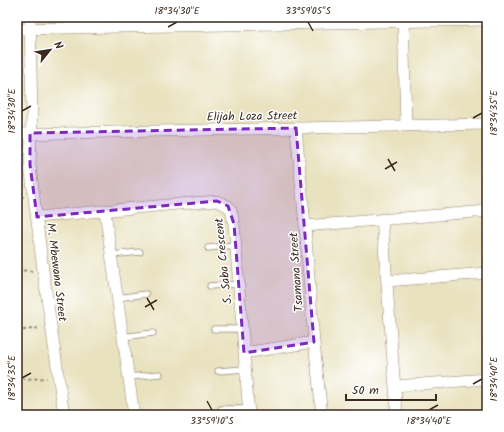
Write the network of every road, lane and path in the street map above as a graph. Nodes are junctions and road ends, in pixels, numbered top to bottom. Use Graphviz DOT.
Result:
graph roads {
  1 [pos="30,17"];
  2 [pos="403,19"];
  3 [pos="487,20"];
  4 [pos="30,28"];
  5 [pos="17,29"];
  6 [pos="487,124"];
  7 [pos="406,126"];
  8 [pos="296,128"];
  9 [pos="30,133"];
  10 [pos="17,134"];
  11 [pos="25,196"];
  12 [pos="17,197"];
  13 [pos="105,211"];
  14 [pos="487,211"];
  15 [pos="37,217"];
  16 [pos="382,219"];
  17 [pos="305,226"];
  18 [pos="235,245"];
  19 [pos="208,248"];
  20 [pos="140,252"];
  21 [pos="111,255"];
  22 [pos="17,270"];
  23 [pos="36,271"];
  24 [pos="487,274"];
  25 [pos="387,281"];
  26 [pos="238,284"];
  27 [pos="210,286"];
  28 [pos="146,294"];
  29 [pos="117,298"];
  30 [pos="44,327"];
  31 [pos="214,328"];
  32 [pos="243,329"];
  33 [pos="17,331"];
  34 [pos="153,333"];
  35 [pos="122,336"];
  36 [pos="314,342"];
  37 [pos="244,353"];
  38 [pos="245,369"];
  39 [pos="218,371"];
  40 [pos="160,374"];
  41 [pos="17,376"];
  42 [pos="128,377"];
  43 [pos="50,378"];
  44 [pos="487,379"];
  45 [pos="395,386"];
  46 [pos="221,409"];
  47 [pos="249,412"];
  48 [pos="163,414"];
  49 [pos="64,415"];
  50 [pos="134,415"];
  51 [pos="160,415"];
  52 [pos="322,415"];
  53 [pos="397,415"];
  1 -- 4 [label="street, M. Mbewana Street"];
  2 -- 3 [label="street"];
  2 -- 4 [label="street"];
  2 -- 7 [label="street"];
  4 -- 5 [label="street"];
  4 -- 9 [label="street, M. Mbewana Street"];
  6 -- 7 [label="street, Elijah Loza Street"];
  7 -- 8 [label="street, Elijah Loza Street"];
  8 -- 9 [label="street, Elijah Loza Street"];
  8 -- 17 [label="street, Tsamana Street"];
  9 -- 10 [label="street, Elijah Loza Street"];
  9 -- 15 [label="street, M. Mbewana Street"];
  11 -- 12 [label="path"];
  13 -- 15 [label="street, S. Saba Crescent"];
  13 -- 18 [label="street, S. Saba Crescent"];
  13 -- 21 [label="street"];
  14 -- 16 [label="street"];
  15 -- 49 [label="street, M. Mbewana Street"];
  16 -- 17 [label="street"];
  16 -- 25 [label="street"];
  17 -- 36 [label="street, Tsamana Street"];
  18 -- 19 [label="lane"];
  18 -- 26 [label="street, S. Saba Crescent"];
  20 -- 21 [label="lane"];
  21 -- 29 [label="street"];
  22 -- 23 [label="path"];
  24 -- 25 [label="street"];
  25 -- 45 [label="street"];
  26 -- 27 [label="lane"];
  26 -- 32 [label="street, S. Saba Crescent"];
  28 -- 29 [label="lane"];
  29 -- 35 [label="street"];
  30 -- 33 [label="path"];
  31 -- 32 [label="lane"];
  32 -- 37 [label="street, S. Saba Crescent"];
  34 -- 35 [label="lane"];
  35 -- 42 [label="street"];
  36 -- 37 [label="street"];
  36 -- 52 [label="street, Tsamana Street"];
  37 -- 38 [label="street, S. Saba Crescent"];
  38 -- 39 [label="lane"];
  38 -- 47 [label="street, S. Saba Crescent"];
  40 -- 42 [label="lane"];
  41 -- 43 [label="path"];
  42 -- 50 [label="street"];
  44 -- 45 [label="street"];
  45 -- 53 [label="street"];
  46 -- 47 [label="lane"];
  48 -- 51 [label="lane"];
}
